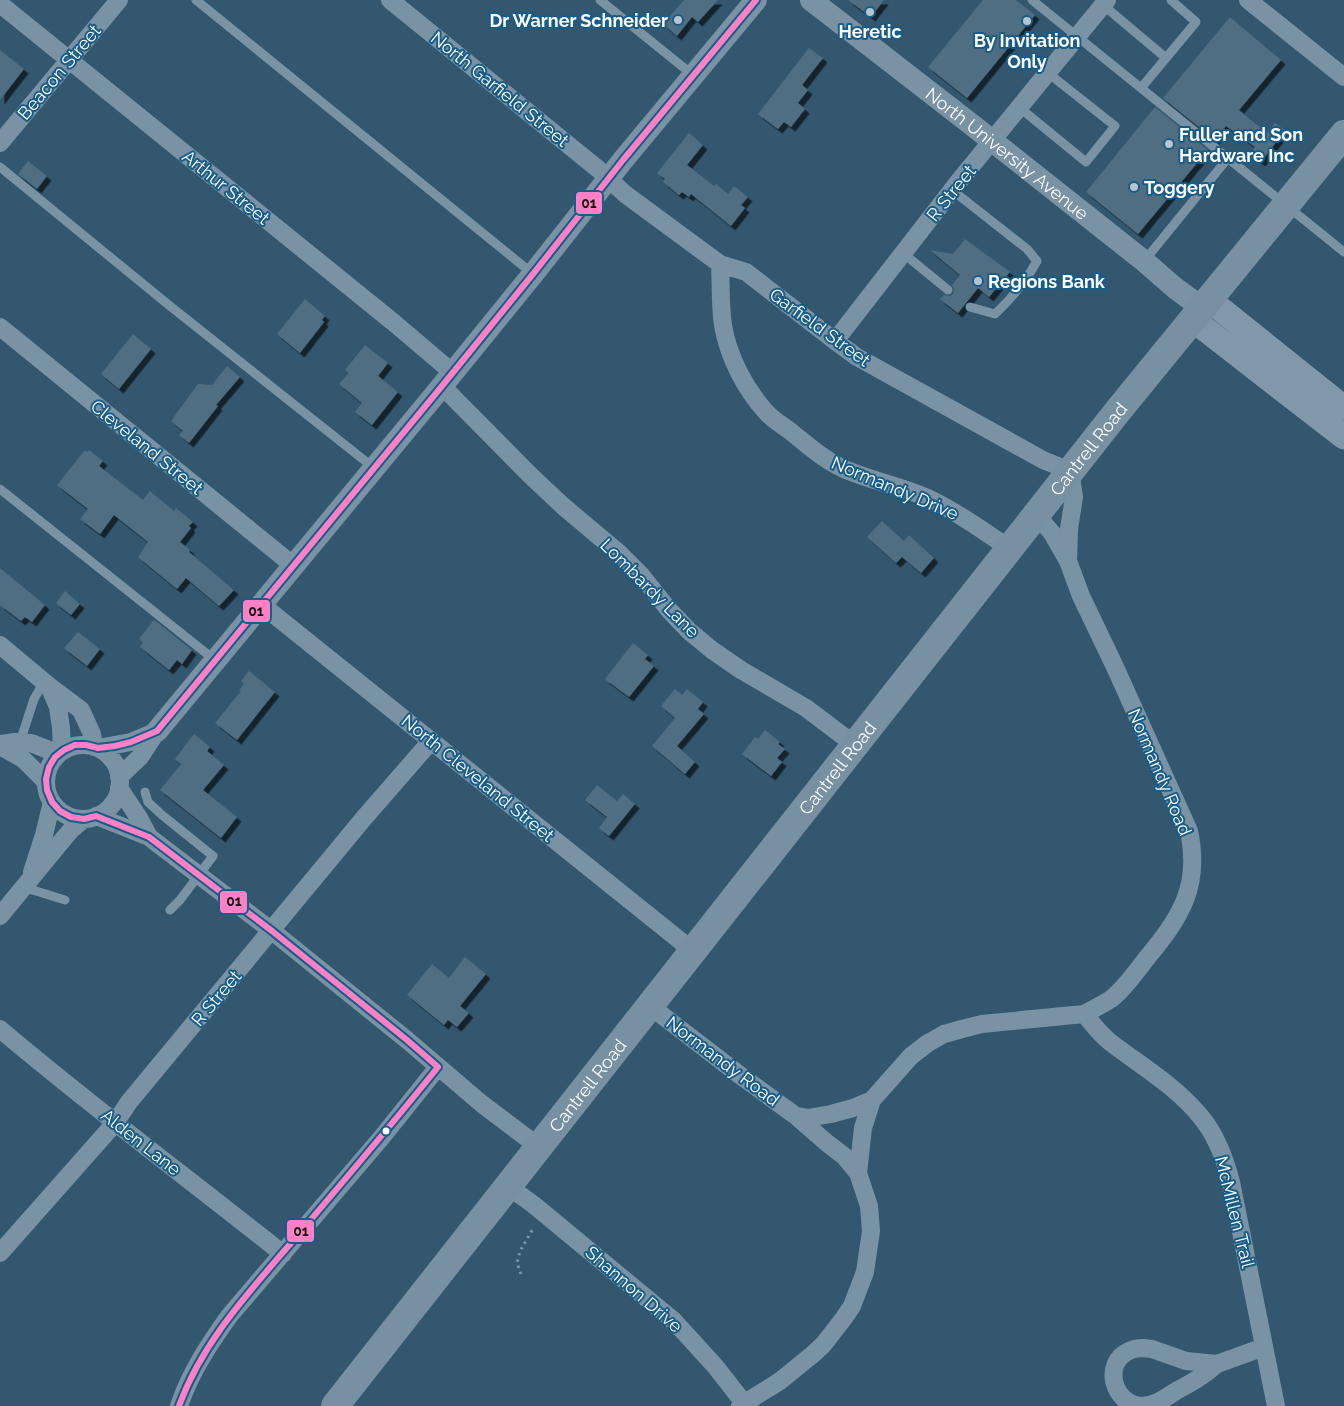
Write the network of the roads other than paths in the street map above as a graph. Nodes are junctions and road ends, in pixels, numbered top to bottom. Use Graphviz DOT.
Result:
graph roads {
  1 [pos="118,0"];
  2 [pos="196,0"];
  3 [pos="390,0"];
  4 [pos="600,0"];
  5 [pos="756,0"];
  6 [pos="811,0"];
  7 [pos="1032,0"];
  8 [pos="1171,0"];
  9 [pos="1248,0"];
  10 [pos="1105,3"];
  11 [pos="0,4"];
  12 [pos="1077,37"];
  13 [pos="1166,58"];
  14 [pos="69,60"];
  15 [pos="1048,73"];
  16 [pos="694,76"];
  17 [pos="1344,77"];
  18 [pos="1141,88"];
  19 [pos="1020,108"];
  20 [pos="1344,134"];
  21 [pos="993,141"];
  22 [pos="0,143"];
  23 [pos="1228,158"];
  24 [pos="0,167"];
  25 [pos="609,179"];
  26 [pos="952,190"];
  27 [pos="1286,204"];
  28 [pos="1344,252"];
  29 [pos="903,253"];
  30 [pos="1144,261"];
  31 [pos="720,264"];
  32 [pos="533,274"];
  33 [pos="948,290"];
  34 [pos="970,307"];
  35 [pos="1201,308"];
  36 [pos="0,327"];
  37 [pos="834,341"];
  38 [pos="447,379"];
  39 [pos="1344,408"];
  40 [pos="1344,437"];
  41 [pos="374,468"];
  42 [pos="1070,471"];
  43 [pos="0,488"];
  44 [pos="1036,514"];
  45 [pos="1009,548"];
  46 [pos="1068,561"];
  47 [pos="294,566"];
  48 [pos="262,604"];
  49 [pos="4,651"];
  50 [pos="216,661"];
  51 [pos="47,684"];
  52 [pos="156,731"];
  53 [pos="431,741"];
  54 [pos="20,742"];
  55 [pos="0,745"];
  56 [pos="855,745"];
  57 [pos="96,747"];
  58 [pos="60,753"];
  59 [pos="46,782"];
  60 [pos="119,782"];
  61 [pos="145,792"];
  62 [pos="52,802"];
  63 [pos="90,817"];
  64 [pos="149,837"];
  65 [pos="200,875"];
  66 [pos="26,884"];
  67 [pos="66,900"];
  68 [pos="170,910"];
  69 [pos="0,916"];
  70 [pos="272,931"];
  71 [pos="693,951"];
  72 [pos="650,1006"];
  73 [pos="1084,1014"];
  74 [pos="0,1029"];
  75 [pos="438,1067"];
  76 [pos="872,1100"];
  77 [pos="796,1116"];
  78 [pos="115,1123"];
  79 [pos="539,1147"];
  80 [pos="858,1173"];
  81 [pos="508,1186"];
  82 [pos="0,1253"];
  83 [pos="283,1254"];
  84 [pos="1264,1347"];
  85 [pos="1217,1364"];
  86 [pos="742,1405"];
  87 [pos="179,1406"];
  88 [pos="335,1406"];
  89 [pos="1276,1406"];
  1 -- 14 [label="street, Beacon Street"];
  2 -- 32 [label="lane"];
  3 -- 25 [label="street, North Garfield Street"];
  4 -- 16 [label="lane"];
  5 -- 16 [label="street"];
  6 -- 21 [label="street, North University Avenue"];
  7 -- 12 [label="lane"];
  8 -- 13 [label="lane"];
  9 -- 17 [label="street"];
  10 -- 12 [label="street, R Street"];
  10 -- 13 [label="lane"];
  11 -- 14 [label="street, Arthur Street"];
  12 -- 15 [label="street, R Street"];
  12 -- 18 [label="lane"];
  13 -- 18 [label="lane"];
  14 -- 22 [label="street, Beacon Street"];
  14 -- 38 [label="street, Arthur Street"];
  15 -- 19 [label="street, R Street"];
  15 -- 19 [label="lane"];
  16 -- 25 [label="street"];
  18 -- 23 [label="lane"];
  19 -- 21 [label="street, R Street"];
  20 -- 27 [label="main road, Cantrell Road"];
  21 -- 26 [label="street, R Street"];
  21 -- 30 [label="street, North University Avenue"];
  23 -- 27 [label="lane"];
  23 -- 30 [label="lane"];
  24 -- 41 [label="lane"];
  25 -- 31 [label="street, Garfield Street"];
  25 -- 32 [label="street"];
  26 -- 29 [label="street, R Street"];
  26 -- 34 [label="lane"];
  27 -- 28 [label="lane"];
  27 -- 35 [label="main road, Cantrell Road"];
  29 -- 33 [label="lane"];
  29 -- 37 [label="street, R Street"];
  30 -- 35 [label="street, North University Avenue"];
  31 -- 37 [label="street, Garfield Street"];
  31 -- 45 [label="street, Normandy Drive"];
  32 -- 38 [label="street"];
  35 -- 39 [label="main road, North University Avenue"];
  35 -- 40 [label="main road, North University Avenue"];
  35 -- 42 [label="main road, Cantrell Road"];
  36 -- 47 [label="street, Cleveland Street"];
  37 -- 42 [label="street, Garfield Street"];
  38 -- 41 [label="street"];
  38 -- 56 [label="street, Lombardy Lane"];
  41 -- 47 [label="street"];
  42 -- 44 [label="main road, Cantrell Road"];
  42 -- 46 [label="street, Normandy Road"];
  43 -- 50 [label="lane"];
  44 -- 45 [label="main road, Cantrell Road"];
  44 -- 46 [label="street, Normandy Road"];
  45 -- 56 [label="main road, Cantrell Road"];
  46 -- 73 [label="street, Normandy Road"];
  47 -- 48 [label="street"];
  48 -- 50 [label="street"];
  48 -- 53 [label="street, North Cleveland Street"];
  49 -- 51 [label="street"];
  50 -- 52 [label="street"];
  51 -- 54 [label="lane"];
  51 -- 57 [label="street"];
  51 -- 58 [label="street"];
  52 -- 57 [label="street"];
  52 -- 60 [label="street"];
  53 -- 70 [label="street, R Street"];
  53 -- 71 [label="street, North Cleveland Street"];
  54 -- 55 [label="street"];
  54 -- 58 [label="street"];
  55 -- 59 [label="street"];
  56 -- 71 [label="main road, Cantrell Road"];
  57 -- 58 [label="street"];
  57 -- 60 [label="street"];
  58 -- 59 [label="street"];
  59 -- 62 [label="street"];
  60 -- 63 [label="street"];
  60 -- 64 [label="street"];
  61 -- 65 [label="lane"];
  62 -- 63 [label="street"];
  62 -- 66 [label="street"];
  63 -- 64 [label="street"];
  63 -- 66 [label="street"];
  64 -- 65 [label="street"];
  65 -- 68 [label="lane"];
  65 -- 70 [label="street"];
  66 -- 67 [label="lane"];
  66 -- 69 [label="street"];
  70 -- 75 [label="street"];
  70 -- 78 [label="street, R Street"];
  71 -- 72 [label="main road, Cantrell Road"];
  72 -- 77 [label="street, Normandy Road"];
  72 -- 79 [label="main road, Cantrell Road"];
  73 -- 76 [label="street, Normandy Road"];
  73 -- 84 [label="street, McMillen Trail"];
  74 -- 78 [label="street, Alden Lane"];
  75 -- 79 [label="street"];
  75 -- 83 [label="street"];
  76 -- 77 [label="street, Normandy Road"];
  76 -- 80 [label="street, Normandy Road"];
  77 -- 80 [label="street, Normandy Road"];
  78 -- 82 [label="street, R Street"];
  78 -- 83 [label="street, Alden Lane"];
  79 -- 81 [label="main road, Cantrell Road"];
  80 -- 86 [label="street"];
  81 -- 86 [label="street, Shannon Drive"];
  81 -- 88 [label="main road, Cantrell Road"];
  83 -- 87 [label="street"];
  84 -- 85 [label="street"];
  84 -- 89 [label="street, McMillen Trail"];
  85 -- 85 [label="street"];
}
